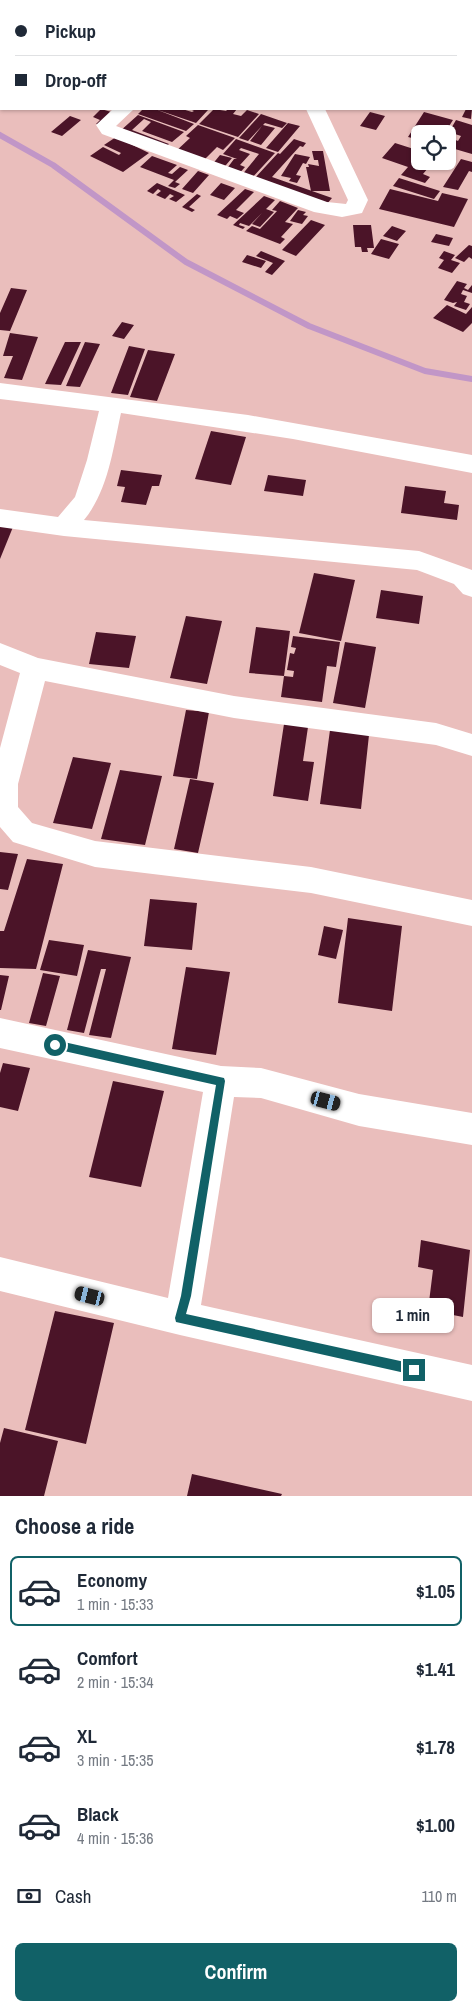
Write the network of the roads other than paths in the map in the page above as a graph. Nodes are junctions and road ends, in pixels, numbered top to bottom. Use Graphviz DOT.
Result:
graph roads {
  1 [pos="123,110"];
  2 [pos="316,110"];
  3 [pos="0,391"];
  4 [pos="112,404"];
  5 [pos="472,464"];
  6 [pos="0,518"];
  7 [pos="64,527"];
  8 [pos="469,581"];
  9 [pos="0,654"];
  10 [pos="35,668"];
  11 [pos="472,746"];
  12 [pos="472,913"];
  13 [pos="0,1033"];
  14 [pos="221,1081"];
  15 [pos="472,1129"];
  16 [pos="0,1274"];
  17 [pos="180,1318"];
  18 [pos="472,1382"];
  1 -- 2 [label="street"];
  3 -- 4 [label="street"];
  4 -- 5 [label="street"];
  4 -- 7 [label="street"];
  6 -- 7 [label="street"];
  7 -- 8 [label="street"];
  9 -- 10 [label="street"];
  10 -- 11 [label="street"];
  10 -- 12 [label="street"];
  13 -- 14 [label="street"];
  14 -- 15 [label="street"];
  14 -- 17 [label="street"];
  16 -- 17 [label="street"];
  17 -- 18 [label="street"];
}
